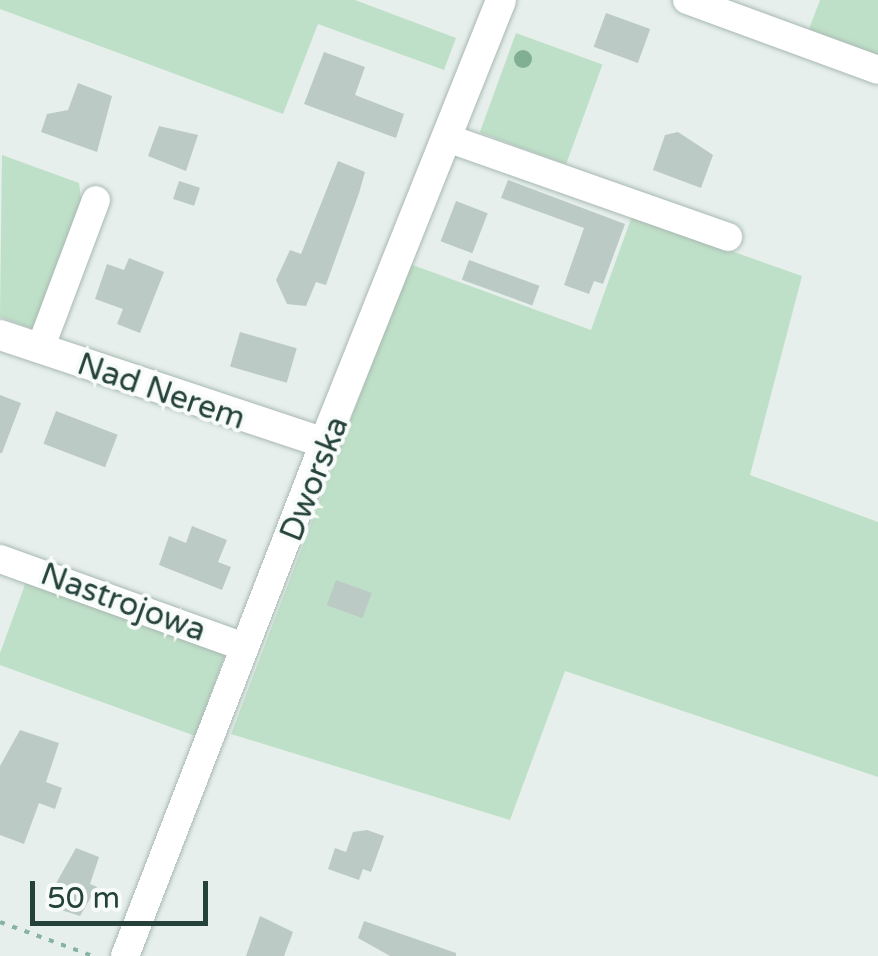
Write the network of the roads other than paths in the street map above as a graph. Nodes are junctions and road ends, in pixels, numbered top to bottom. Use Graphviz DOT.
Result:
graph roads {
  1 [pos="501,0"];
  2 [pos="687,0"];
  3 [pos="878,70"];
  4 [pos="448,138"];
  5 [pos="96,200"];
  6 [pos="728,237"];
  7 [pos="0,335"];
  8 [pos="40,349"];
  9 [pos="324,443"];
  10 [pos="0,559"];
  11 [pos="245,648"];
  12 [pos="126,956"];
  1 -- 4 [label="street, Dworska"];
  2 -- 3 [label="street"];
  4 -- 6 [label="street"];
  4 -- 9 [label="street, Dworska"];
  5 -- 8 [label="street"];
  7 -- 8 [label="street, Nad Nerem"];
  8 -- 9 [label="street, Nad Nerem"];
  9 -- 11 [label="street, Dworska"];
  10 -- 11 [label="street, Nastrojowa"];
  11 -- 12 [label="street, Dworska"];
}
